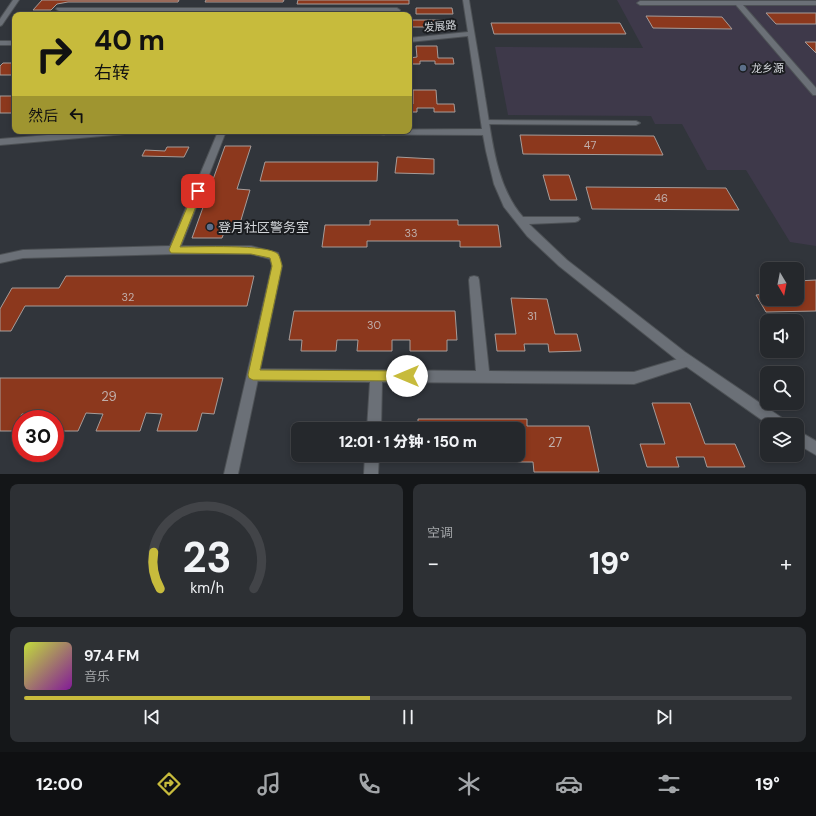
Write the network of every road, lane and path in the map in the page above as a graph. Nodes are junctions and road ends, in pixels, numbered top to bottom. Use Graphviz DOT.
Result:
graph roads {
  1 [pos="16,0"];
  2 [pos="466,0"];
  3 [pos="671,1"];
  4 [pos="640,2"];
  5 [pos="738,3"];
  6 [pos="816,3"];
  7 [pos="59,9"];
  8 [pos="159,12"];
  9 [pos="292,12"];
  10 [pos="397,12"];
  11 [pos="0,24"];
  12 [pos="472,34"];
  13 [pos="412,40"];
  14 [pos="0,42"];
  15 [pos="12,43"];
  16 [pos="816,93"];
  17 [pos="636,123"];
  18 [pos="487,127"];
  19 [pos="412,130"];
  20 [pos="91,134"];
  21 [pos="221,134"];
  22 [pos="0,142"];
  23 [pos="575,218"];
  24 [pos="521,221"];
  25 [pos="174,250"];
  26 [pos="0,259"];
  27 [pos="474,280"];
  28 [pos="688,361"];
  29 [pos="253,375"];
  30 [pos="376,376"];
  31 [pos="483,376"];
  32 [pos="770,418"];
  33 [pos="374,422"];
  34 [pos="804,440"];
  35 [pos="816,448"];
  36 [pos="372,462"];
  37 [pos="231,474"];
  38 [pos="371,474"];
  1 -- 11 [label="street"];
  2 -- 12 [label="street"];
  3 -- 4 [label="street"];
  3 -- 5 [label="street"];
  5 -- 6 [label="street"];
  5 -- 16 [label="street"];
  7 -- 8 [label="street"];
  8 -- 9 [label="street"];
  9 -- 10 [label="street"];
  12 -- 13 [label="street, 发展路"];
  12 -- 18 [label="street"];
  14 -- 15 [label="street"];
  17 -- 18 [label="street"];
  18 -- 19 [label="street"];
  18 -- 24 [label="street"];
  20 -- 22 [label="street"];
  21 -- 25 [label="street"];
  23 -- 24 [label="street"];
  24 -- 28 [label="street"];
  25 -- 26 [label="street"];
  25 -- 29 [label="street"];
  27 -- 31 [label="street"];
  28 -- 31 [label="street"];
  28 -- 32 [label="street"];
  29 -- 30 [label="street"];
  29 -- 37 [label="street"];
  30 -- 31 [label="street"];
  30 -- 33 [label="street"];
  34 -- 35 [label="street"];
  36 -- 38 [label="street"];
}
